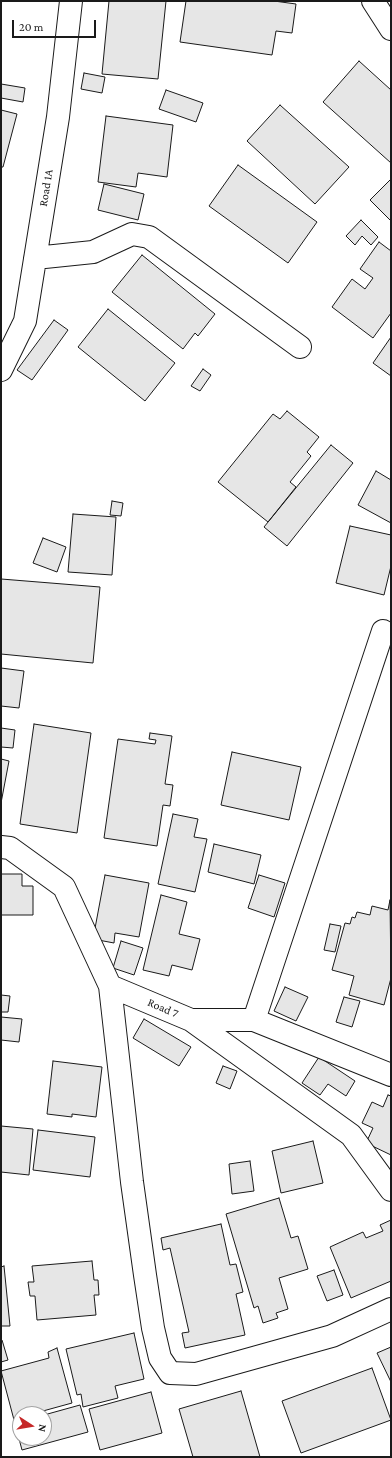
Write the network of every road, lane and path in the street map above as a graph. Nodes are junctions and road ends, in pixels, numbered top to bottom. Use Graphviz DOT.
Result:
graph roads {
  1 [pos="71,1"];
  2 [pos="372,1"];
  3 [pos="391,29"];
  4 [pos="35,258"];
  5 [pos="300,347"];
  6 [pos="1,370"];
  7 [pos="383,631"];
  8 [pos="1,847"];
  9 [pos="110,986"];
  10 [pos="191,1020"];
  11 [pos="254,1020"];
  12 [pos="391,1075"];
  13 [pos="391,1190"];
  14 [pos="391,1309"];
  1 -- 4 [label="street, Road 1A"];
  2 -- 3 [label="street"];
  4 -- 5 [label="street"];
  4 -- 6 [label="street, Road 1A"];
  7 -- 11 [label="street"];
  8 -- 9 [label="street"];
  9 -- 10 [label="street, Road 7"];
  9 -- 14 [label="street"];
  10 -- 11 [label="street, Road 7"];
  10 -- 13 [label="street"];
  11 -- 12 [label="street, Road 7"];
}
